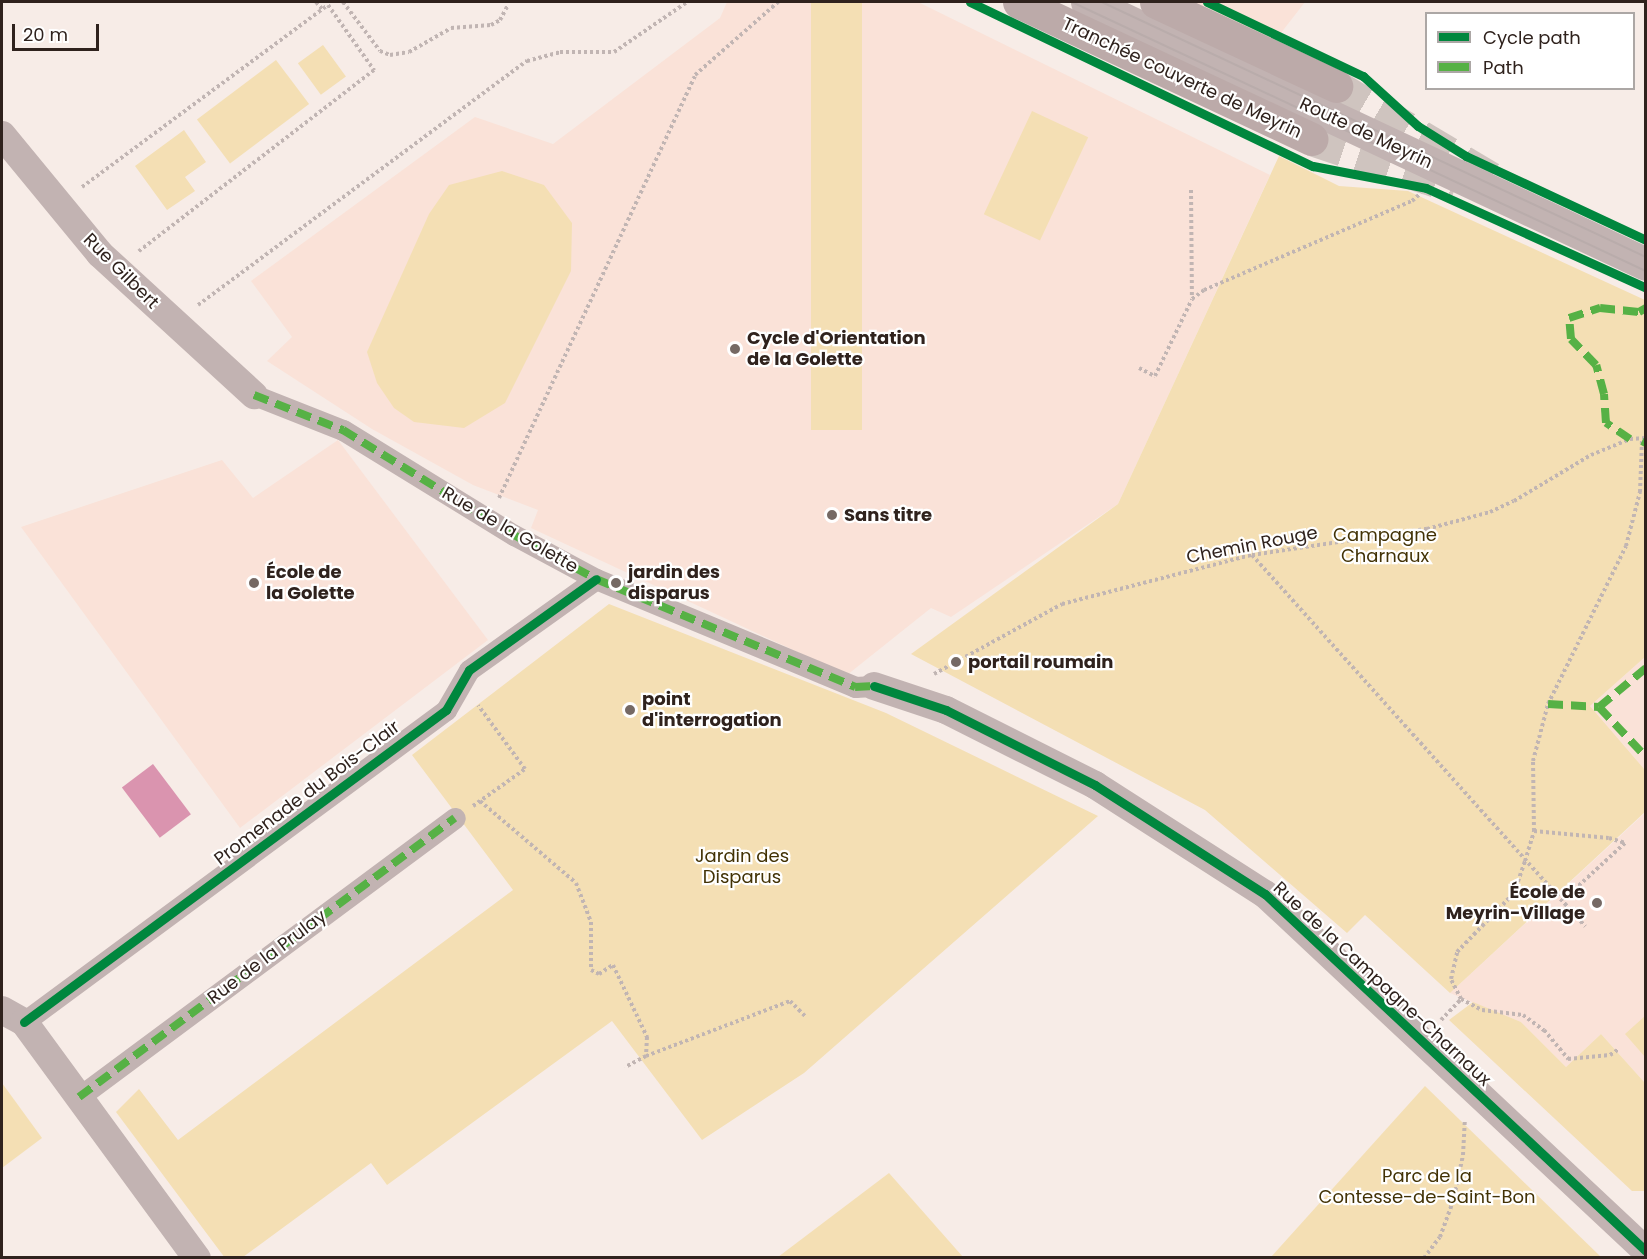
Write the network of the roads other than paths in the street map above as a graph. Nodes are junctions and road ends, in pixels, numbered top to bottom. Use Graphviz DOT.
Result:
graph roads {
  1 [pos="1019,2"];
  2 [pos="1087,2"];
  3 [pos="1156,2"];
  4 [pos="1336,86"];
  5 [pos="2,135"];
  6 [pos="1312,139"];
  7 [pos="1646,264"];
  8 [pos="254,395"];
  9 [pos="596,579"];
  10 [pos="874,686"];
  11 [pos="455,818"];
  12 [pos="13,1016"];
  13 [pos="79,1097"];
  14 [pos="1646,1251"];
  15 [pos="197,1257"];
  1 -- 6 [label="main road, Tranchée couverte de Meyrin"];
  2 -- 7 [label="street, Route de Meyrin"];
  3 -- 4 [label="main road"];
  5 -- 8 [label="street, Rue Gilbert"];
  8 -- 9 [label="street, Rue de la Golette"];
  9 -- 10 [label="street, Rue de la Golette"];
  9 -- 12 [label="street, Promenade du Bois-Clair"];
  10 -- 14 [label="street, Rue de la Campagne-Charnaux"];
  11 -- 13 [label="street, Rue de la Prulay"];
  12 -- 13 [label="street"];
  13 -- 15 [label="street"];
}
